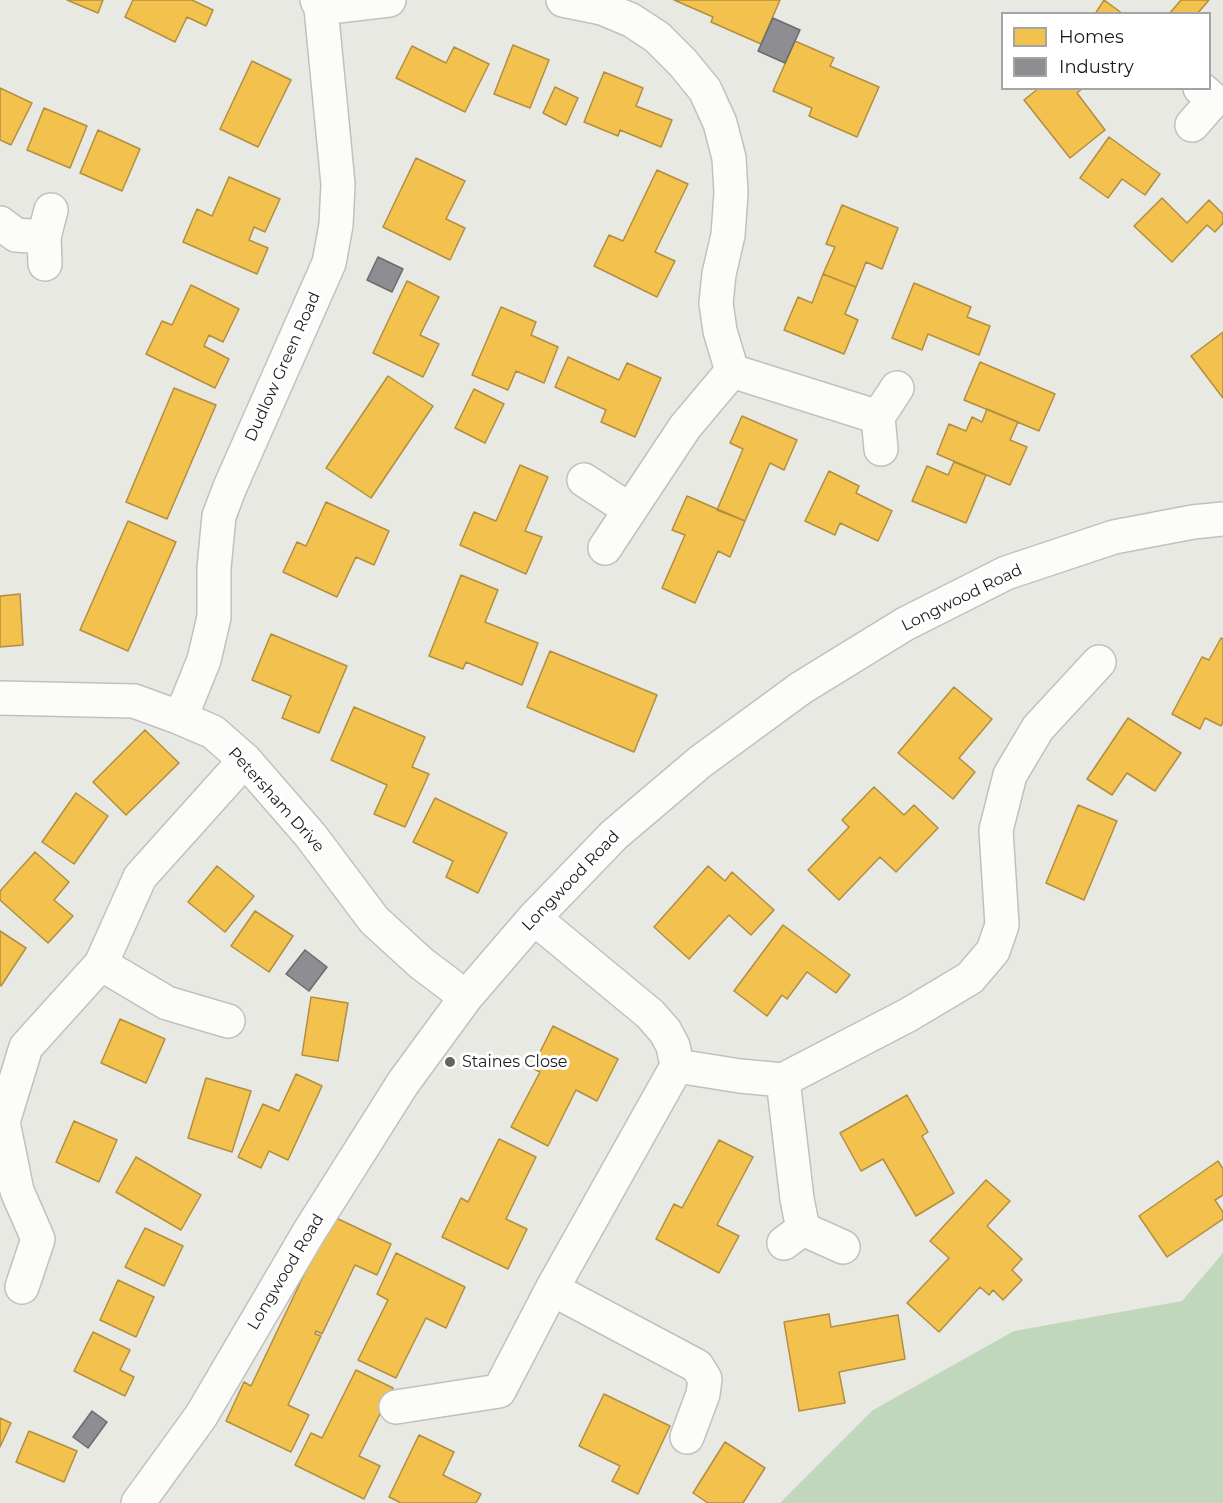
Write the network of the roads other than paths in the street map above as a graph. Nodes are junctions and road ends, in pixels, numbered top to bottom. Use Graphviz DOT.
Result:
graph roads {
  1 [pos="389,0"];
  2 [pos="568,0"];
  3 [pos="319,4"];
  4 [pos="1213,93"];
  5 [pos="1192,125"];
  6 [pos="0,223"];
  7 [pos="47,237"];
  8 [pos="732,371"];
  9 [pos="897,388"];
  10 [pos="878,417"];
  11 [pos="881,449"];
  12 [pos="584,480"];
  13 [pos="630,510"];
  14 [pos="1223,519"];
  15 [pos="604,549"];
  16 [pos="1099,663"];
  17 [pos="0,698"];
  18 [pos="178,717"];
  19 [pos="245,760"];
  20 [pos="534,918"];
  21 [pos="101,964"];
  22 [pos="466,997"];
  23 [pos="228,1021"];
  24 [pos="677,1066"];
  25 [pos="783,1080"];
  26 [pos="843,1247"];
  27 [pos="22,1287"];
  28 [pos="552,1289"];
  29 [pos="396,1407"];
  30 [pos="687,1437"];
  31 [pos="138,1503"];
  1 -- 3 [label="street, Dudlow Green Road"];
  2 -- 8 [label="street"];
  3 -- 18 [label="street, Dudlow Green Road"];
  4 -- 5 [label="street"];
  6 -- 7 [label="street"];
  8 -- 10 [label="street"];
  8 -- 13 [label="street"];
  9 -- 10 [label="street"];
  10 -- 11 [label="street"];
  12 -- 13 [label="street"];
  13 -- 15 [label="street"];
  14 -- 20 [label="street, Longwood Road"];
  16 -- 25 [label="street"];
  17 -- 18 [label="street, Petersham Drive"];
  18 -- 19 [label="street, Petersham Drive"];
  19 -- 21 [label="street"];
  19 -- 22 [label="street, Petersham Drive"];
  20 -- 22 [label="street, Longwood Road"];
  20 -- 24 [label="street"];
  21 -- 23 [label="street"];
  21 -- 27 [label="street"];
  22 -- 31 [label="street, Longwood Road"];
  24 -- 25 [label="street"];
  24 -- 28 [label="street"];
  25 -- 26 [label="street"];
  28 -- 29 [label="street"];
  28 -- 30 [label="street"];
}
